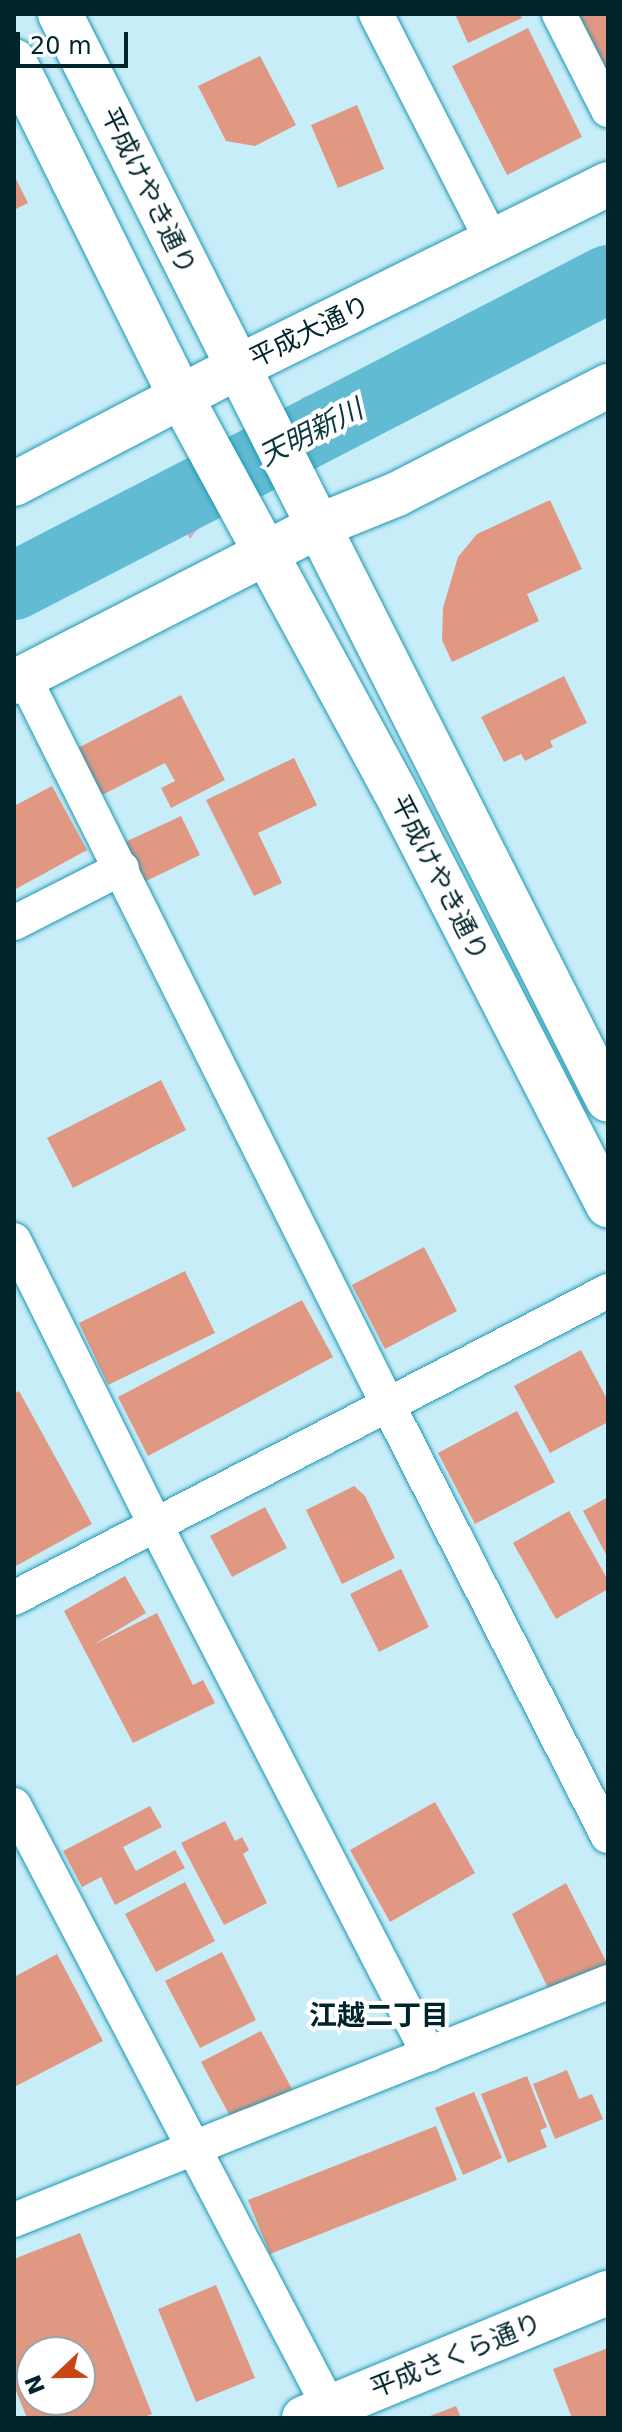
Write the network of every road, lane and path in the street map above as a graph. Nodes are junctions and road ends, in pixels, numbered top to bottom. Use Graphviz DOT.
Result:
graph roads {
  1 [pos="60,14"];
  2 [pos="376,14"];
  3 [pos="559,14"];
  4 [pos="14,61"];
  5 [pos="608,110"];
  6 [pos="608,184"];
  7 [pos="493,243"];
  8 [pos="238,367"];
  9 [pos="608,386"];
  10 [pos="181,397"];
  11 [pos="14,484"];
  12 [pos="321,525"];
  13 [pos="265,555"];
  14 [pos="19,680"];
  15 [pos="122,868"];
  16 [pos="14,923"];
  17 [pos="608,1100"];
  18 [pos="608,1205"];
  19 [pos="14,1240"];
  20 [pos="608,1291"];
  21 [pos="387,1403"];
  22 [pos="156,1526"];
  23 [pos="14,1598"];
  24 [pos="14,1805"];
  25 [pos="608,1836"];
  26 [pos="608,1982"];
  27 [pos="429,2055"];
  28 [pos="193,2150"];
  29 [pos="14,2220"];
  30 [pos="608,2293"];
  31 [pos="323,2415"];
  1 -- 8 [label="street, 平成けやき通り"];
  2 -- 7 [label="street"];
  3 -- 5 [label="street"];
  4 -- 10 [label="street"];
  6 -- 7 [label="street, 平成大通り"];
  7 -- 8 [label="street, 平成大通り"];
  8 -- 10 [label="street, 平成大通り"];
  8 -- 12 [label="street, 平成けやき通り"];
  9 -- 12 [label="street"];
  10 -- 11 [label="street, 平成大通り"];
  10 -- 13 [label="street, 平成けやき通り"];
  12 -- 13 [label="street"];
  12 -- 17 [label="street, 平成けやき通り"];
  13 -- 14 [label="street"];
  13 -- 18 [label="street, 平成けやき通り"];
  14 -- 15 [label="street"];
  15 -- 16 [label="street"];
  15 -- 21 [label="street"];
  19 -- 22 [label="street"];
  20 -- 21 [label="street"];
  21 -- 22 [label="street"];
  21 -- 25 [label="street"];
  22 -- 23 [label="street"];
  22 -- 27 [label="street"];
  24 -- 28 [label="street"];
  26 -- 27 [label="street"];
  27 -- 28 [label="street"];
  28 -- 29 [label="street"];
  28 -- 31 [label="street"];
  30 -- 31 [label="street, 平成さくら通り"];
}
